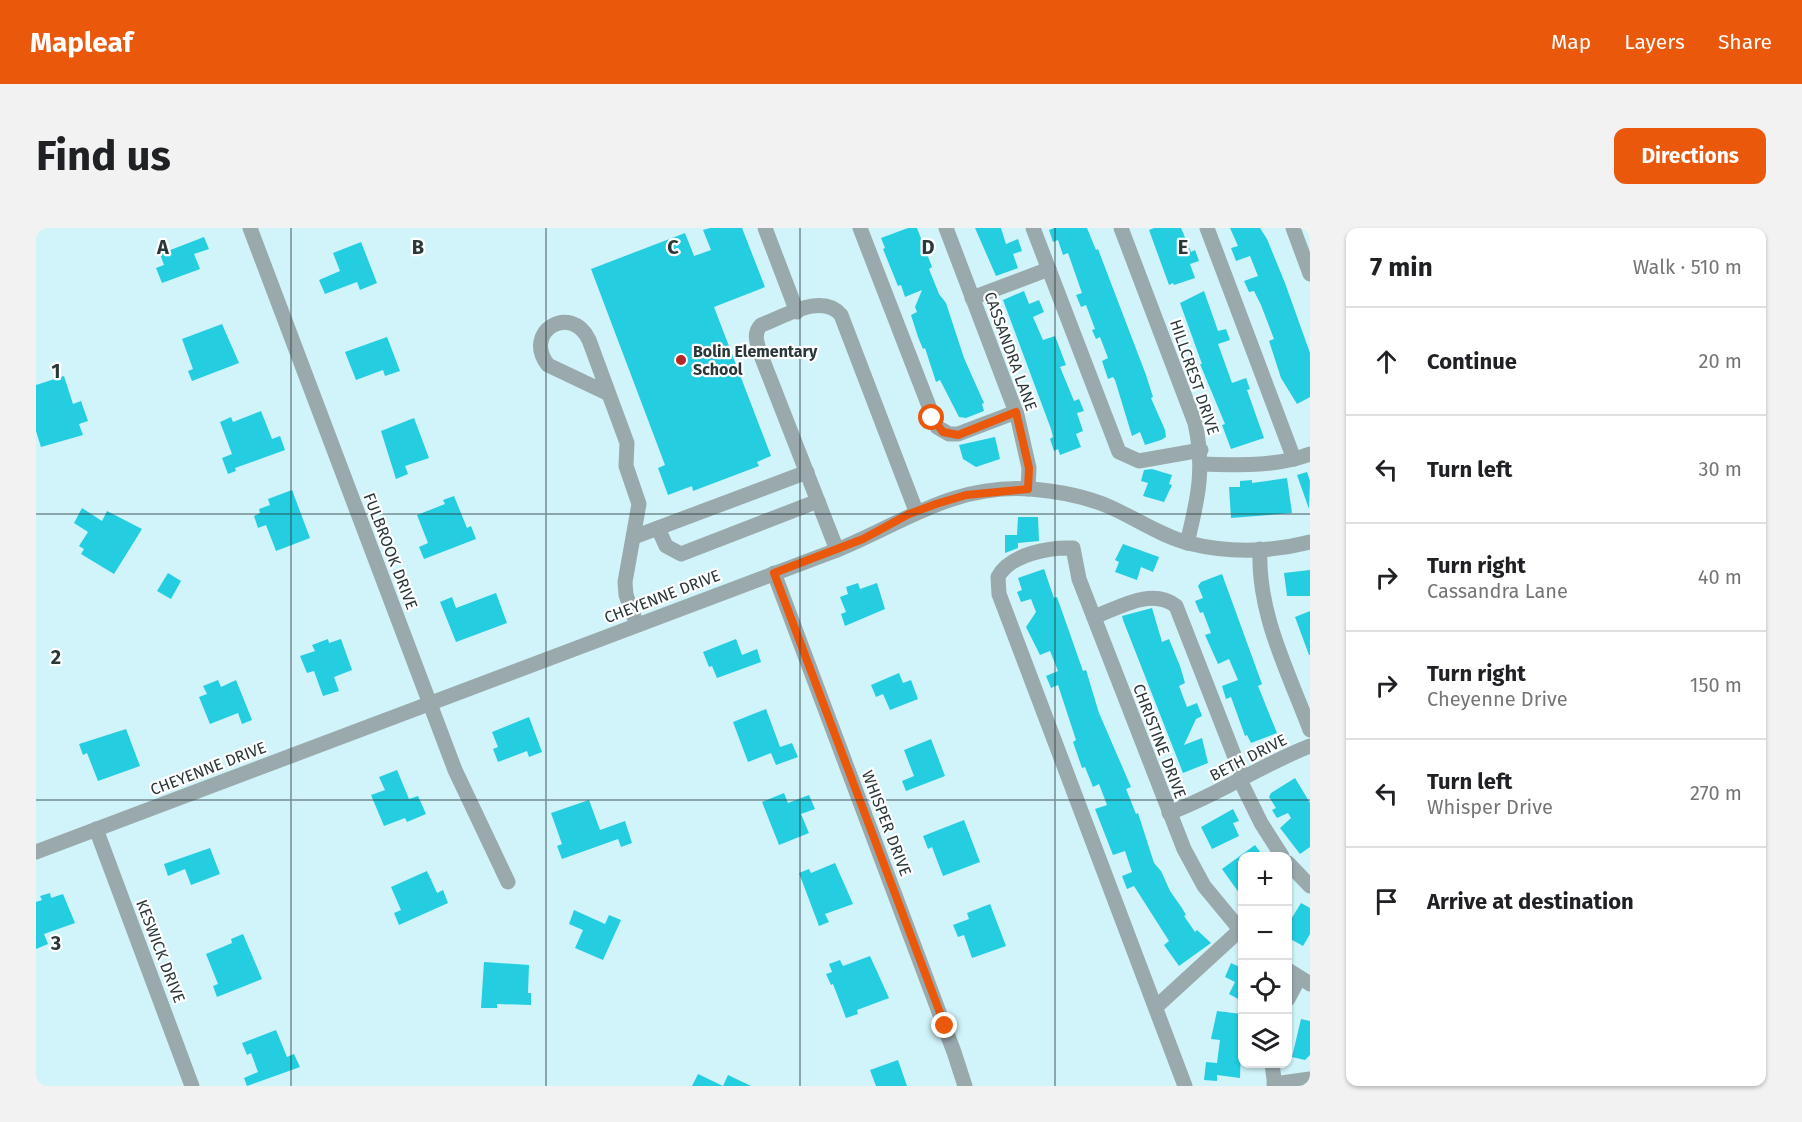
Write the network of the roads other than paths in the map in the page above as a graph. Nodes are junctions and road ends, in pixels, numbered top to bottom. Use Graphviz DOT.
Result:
graph roads {
  1 [pos="250,228"];
  2 [pos="765,228"];
  3 [pos="860,228"];
  4 [pos="946,228"];
  5 [pos="1034,228"];
  6 [pos="1121,228"];
  7 [pos="1207,228"];
  8 [pos="1293,228"];
  9 [pos="1049,269"];
  10 [pos="1310,274"];
  11 [pos="972,298"];
  12 [pos="797,312"];
  13 [pos="609,394"];
  14 [pos="1016,412"];
  15 [pos="1310,454"];
  16 [pos="1202,457"];
  17 [pos="1294,459"];
  18 [pos="807,472"];
  19 [pos="1028,489"];
  20 [pos="818,501"];
  21 [pos="916,511"];
  22 [pos="658,528"];
  23 [pos="633,537"];
  24 [pos="1310,542"];
  25 [pos="1187,543"];
  26 [pos="1260,549"];
  27 [pos="837,550"];
  28 [pos="774,573"];
  29 [pos="1094,617"];
  30 [pos="637,625"];
  31 [pos="430,703"];
  32 [pos="1310,730"];
  33 [pos="1310,746"];
  34 [pos="1241,779"];
  35 [pos="1169,813"];
  36 [pos="96,829"];
  37 [pos="36,852"];
  38 [pos="1279,852"];
  39 [pos="1292,868"];
  40 [pos="508,882"];
  41 [pos="1310,886"];
  42 [pos="1238,927"];
  43 [pos="1238,934"];
  44 [pos="1156,1008"];
  45 [pos="1273,1068"];
  46 [pos="1310,1079"];
  47 [pos="1275,1085"];
  48 [pos="192,1086"];
  49 [pos="965,1086"];
  50 [pos="1185,1086"];
  1 -- 31 [label="street, FULBROOK DRIVE"];
  2 -- 12 [label="street"];
  3 -- 14 [label="street"];
  4 -- 11 [label="street, CASSANDRA LANE"];
  5 -- 9 [label="street"];
  6 -- 16 [label="street, HILLCREST DRIVE"];
  7 -- 17 [label="street"];
  8 -- 10 [label="street"];
  9 -- 11 [label="street"];
  9 -- 16 [label="street"];
  11 -- 14 [label="street, CASSANDRA LANE"];
  12 -- 18 [label="street"];
  12 -- 21 [label="street"];
  13 -- 13 [label="street"];
  13 -- 23 [label="street"];
  14 -- 19 [label="street, CASSANDRA LANE"];
  15 -- 17 [label="street"];
  16 -- 17 [label="street"];
  16 -- 25 [label="street, HILLCREST DRIVE"];
  18 -- 20 [label="street"];
  18 -- 22 [label="street"];
  19 -- 21 [label="street, CHEYENNE DRIVE"];
  19 -- 25 [label="street, CHEYENNE DRIVE"];
  20 -- 22 [label="street"];
  20 -- 27 [label="street"];
  21 -- 27 [label="street, CHEYENNE DRIVE"];
  22 -- 23 [label="street"];
  23 -- 30 [label="street"];
  24 -- 26 [label="street, CHEYENNE DRIVE"];
  25 -- 26 [label="street, CHEYENNE DRIVE"];
  26 -- 32 [label="street"];
  27 -- 28 [label="street, CHEYENNE DRIVE"];
  28 -- 30 [label="street, CHEYENNE DRIVE"];
  28 -- 49 [label="street, WHISPER DRIVE"];
  29 -- 34 [label="street"];
  29 -- 35 [label="street, CHRISTINE DRIVE"];
  29 -- 44 [label="street, CHRISTINE DRIVE"];
  30 -- 31 [label="street, CHEYENNE DRIVE"];
  31 -- 36 [label="street, CHEYENNE DRIVE"];
  31 -- 40 [label="street, FULBROOK DRIVE"];
  33 -- 34 [label="street, BETH DRIVE"];
  34 -- 35 [label="street, BETH DRIVE"];
  34 -- 38 [label="street"];
  35 -- 42 [label="street, CHRISTINE DRIVE"];
  36 -- 37 [label="street, CHEYENNE DRIVE"];
  36 -- 48 [label="street, KESWICK DRIVE"];
  39 -- 41 [label="street"];
  43 -- 44 [label="street"];
  44 -- 50 [label="street"];
  45 -- 47 [label="street"];
  46 -- 47 [label="street"];
}
